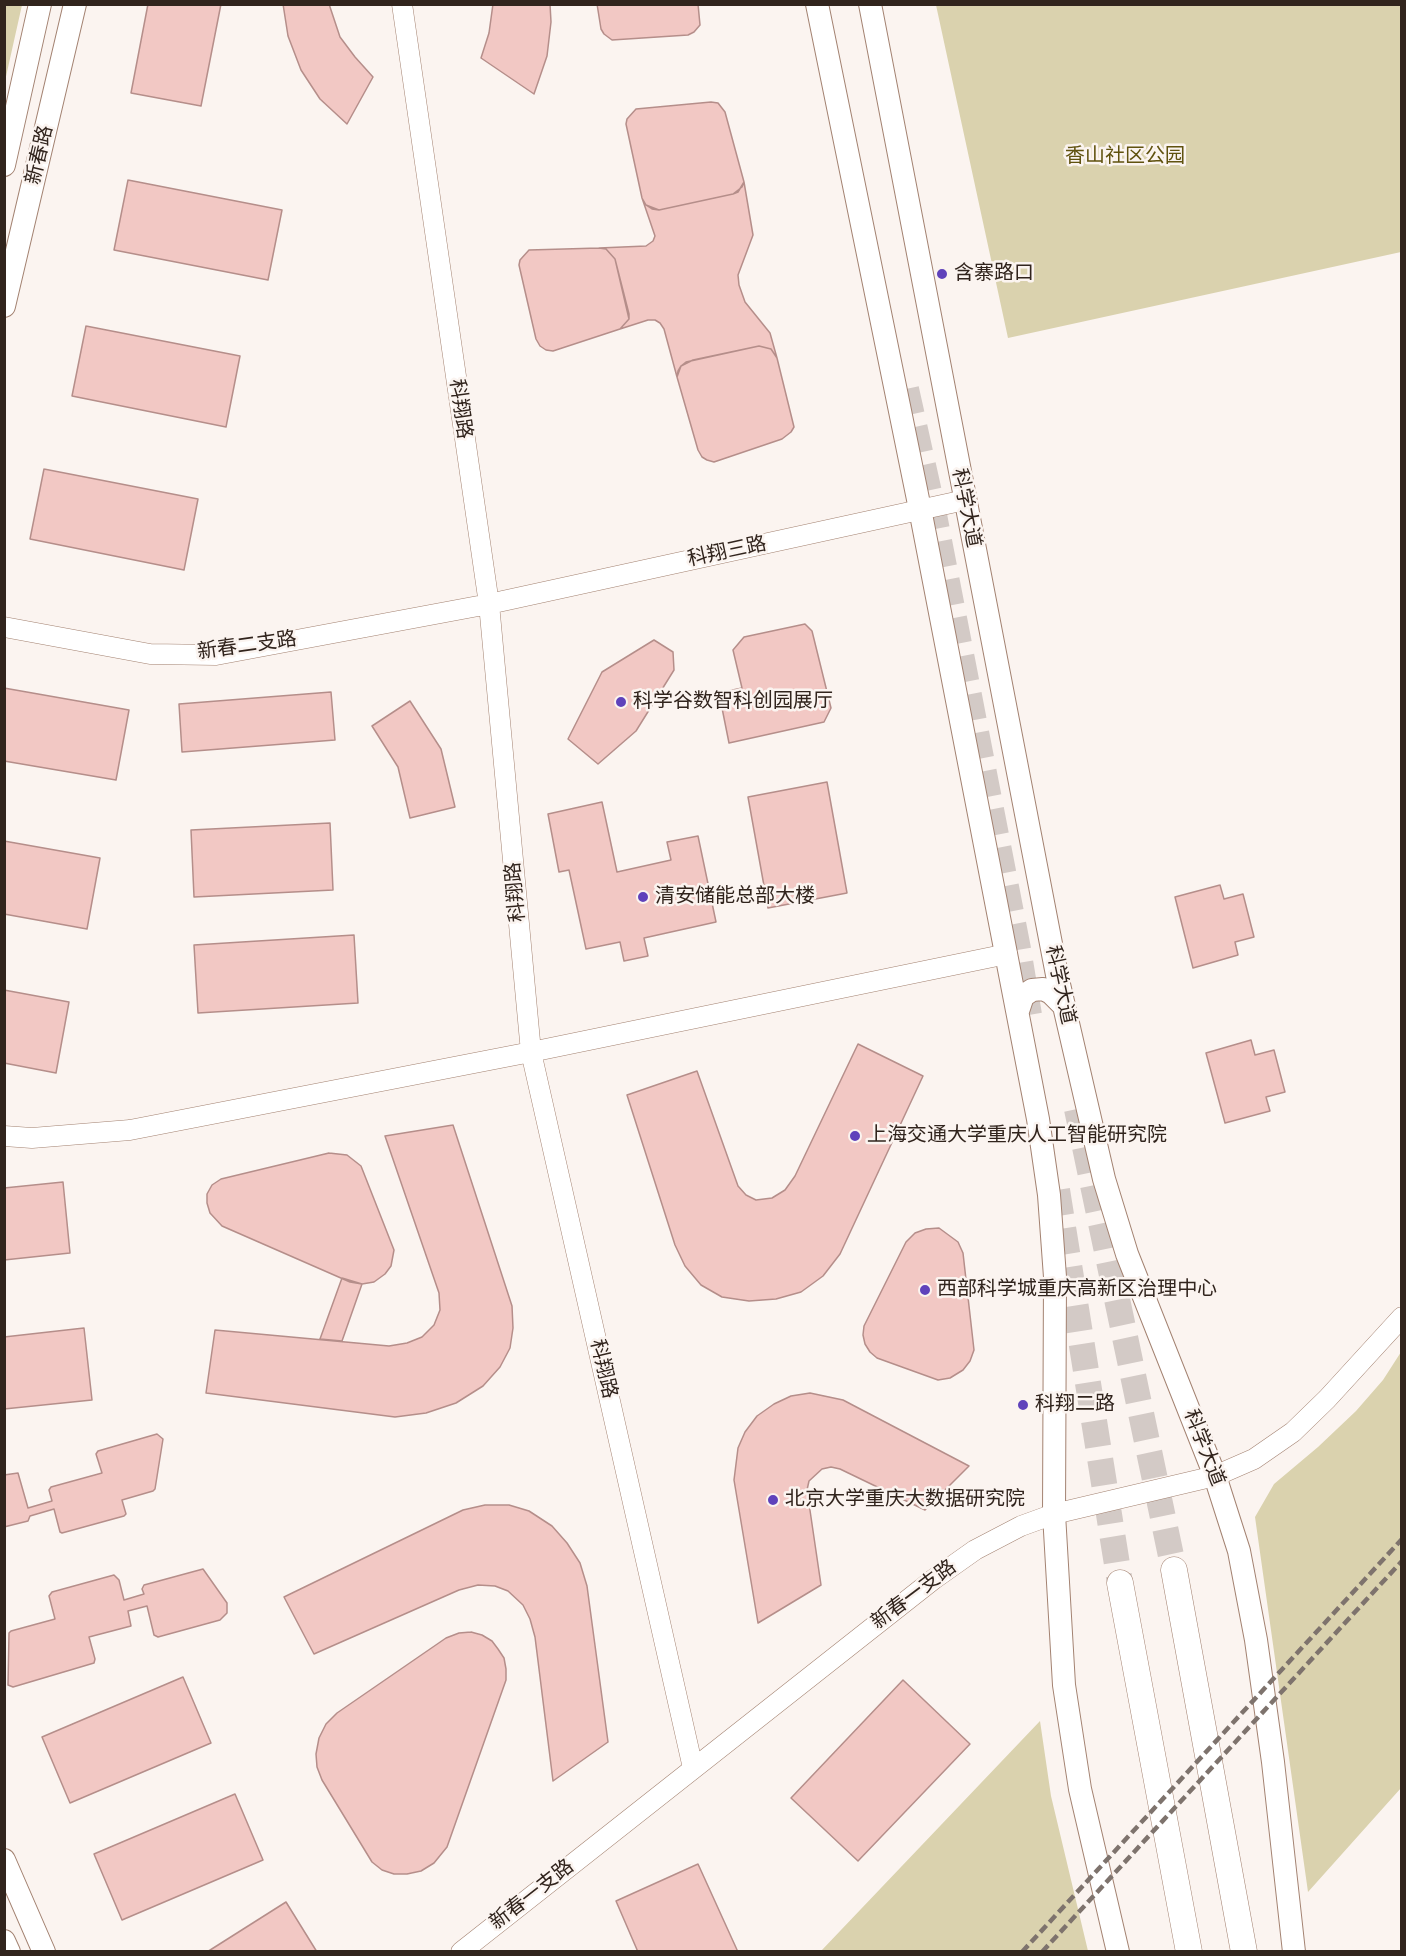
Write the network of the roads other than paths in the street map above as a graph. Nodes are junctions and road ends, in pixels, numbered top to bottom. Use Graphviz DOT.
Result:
graph roads {
  1 [pos="40,4"];
  2 [pos="75,4"];
  3 [pos="402,4"];
  4 [pos="817,4"];
  5 [pos="870,4"];
  6 [pos="4,165"];
  7 [pos="4,306"];
  8 [pos="965,500"];
  9 [pos="920,509"];
  10 [pos="489,604"];
  11 [pos="4,627"];
  12 [pos="1007,954"];
  13 [pos="1064,1006"];
  14 [pos="1018,1011"];
  15 [pos="531,1052"];
  16 [pos="4,1136"];
  17 [pos="1401,1317"];
  18 [pos="1215,1476"];
  19 [pos="1054,1514"];
  20 [pos="1174,1570"];
  21 [pos="1120,1583"];
  22 [pos="693,1768"];
  23 [pos="4,1860"];
  24 [pos="4,1941"];
  25 [pos="1292,1941"];
  26 [pos="9,1952"];
  27 [pos="44,1952"];
  28 [pos="461,1952"];
  29 [pos="1118,1952"];
  30 [pos="1189,1952"];
  31 [pos="1244,1952"];
  32 [pos="1300,1952"];
  1 -- 6 [label="main road, 新春路"];
  2 -- 7 [label="main road, 新春路"];
  3 -- 10 [label="street, 科翔路"];
  4 -- 9 [label="main road"];
  5 -- 8 [label="main road, 科学大道"];
  8 -- 9 [label="street, 科翔三路"];
  8 -- 13 [label="main road, 科学大道"];
  9 -- 10 [label="street, 科翔三路"];
  9 -- 12 [label="main road"];
  10 -- 11 [label="street, 新春二支路"];
  10 -- 15 [label="street, 科翔路"];
  12 -- 14 [label="main road"];
  12 -- 15 [label="street"];
  13 -- 14 [label="main road"];
  13 -- 18 [label="main road, 科学大道"];
  14 -- 19 [label="main road"];
  15 -- 16 [label="street"];
  15 -- 22 [label="street, 科翔路"];
  17 -- 18 [label="street, 新春一支路"];
  18 -- 19 [label="street, 新春一支路"];
  18 -- 25 [label="main road, 科学大道"];
  19 -- 22 [label="street, 新春一支路"];
  19 -- 29 [label="main road"];
  20 -- 31 [label="highway"];
  21 -- 30 [label="highway"];
  22 -- 28 [label="street, 新春一支路"];
  23 -- 27 [label="main road"];
  24 -- 26 [label="main road"];
  25 -- 32 [label="main road, 科学大道"];
}
